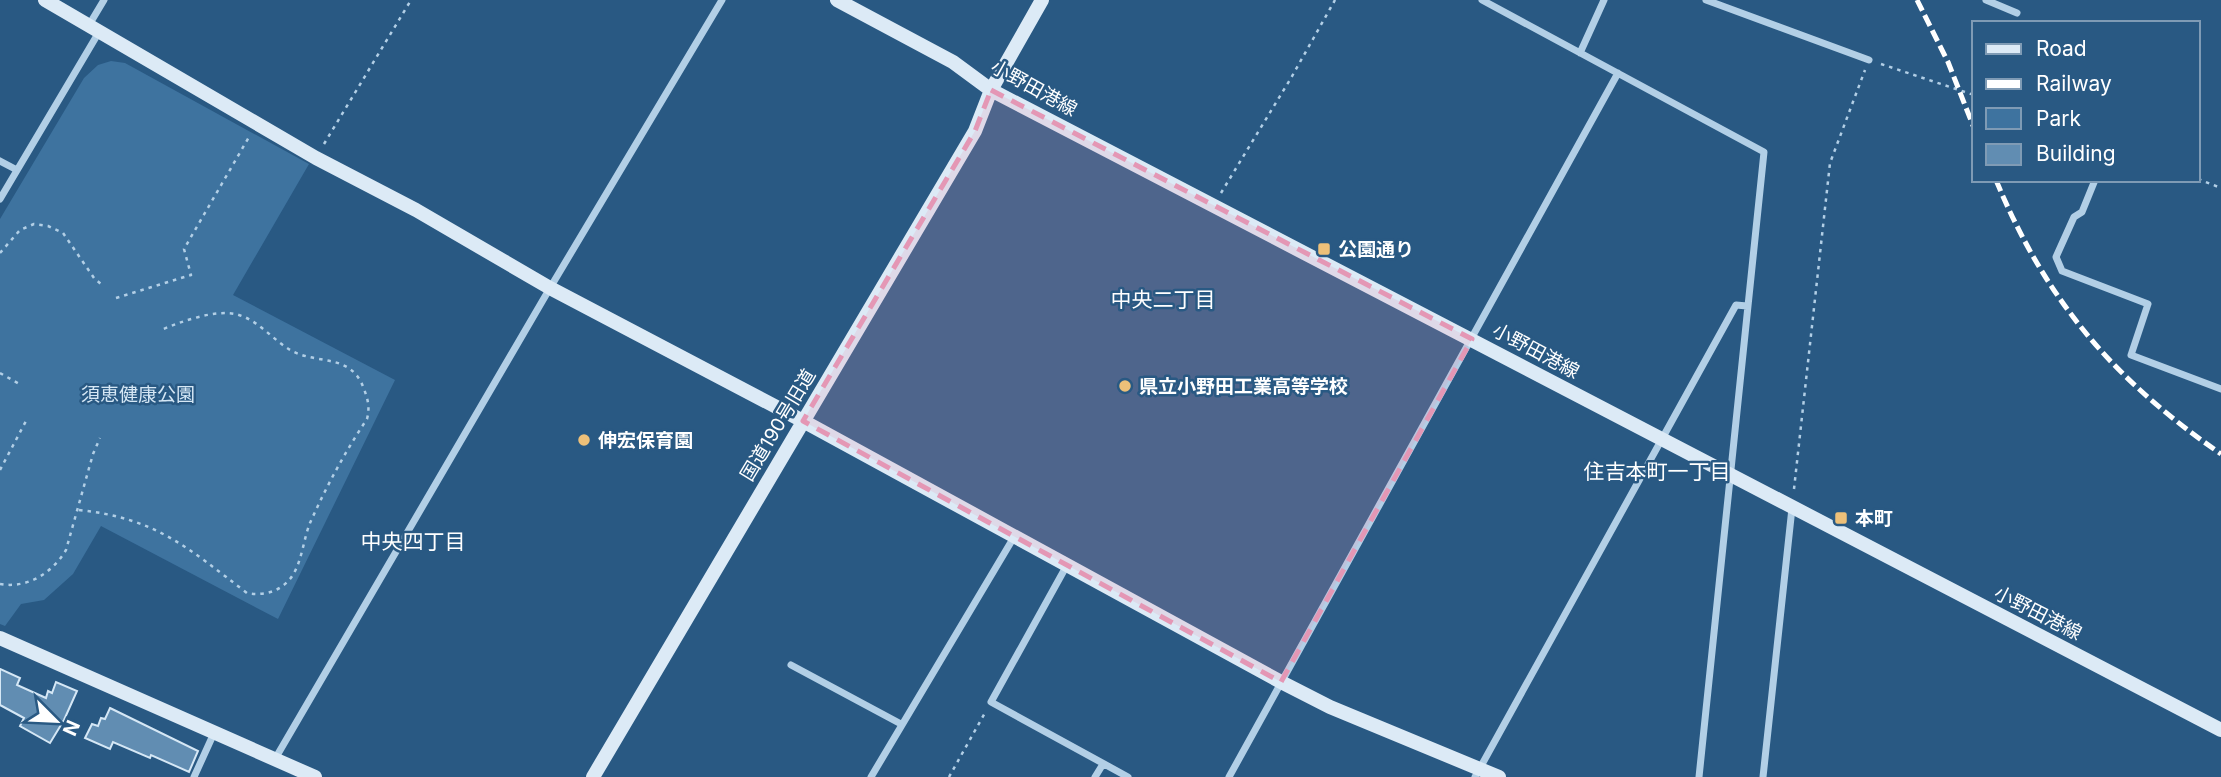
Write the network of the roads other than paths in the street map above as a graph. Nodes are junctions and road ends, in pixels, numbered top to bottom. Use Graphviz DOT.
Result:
graph roads {
  1 [pos="46,0"];
  2 [pos="104,0"];
  3 [pos="722,0"];
  4 [pos="837,0"];
  5 [pos="1042,0"];
  6 [pos="1482,0"];
  7 [pos="1604,0"];
  8 [pos="1706,0"];
  9 [pos="1986,0"];
  10 [pos="2017,13"];
  11 [pos="94,28"];
  12 [pos="1580,52"];
  13 [pos="1869,60"];
  14 [pos="1618,72"];
  15 [pos="991,90"];
  16 [pos="0,161"];
  17 [pos="17,170"];
  18 [pos="2094,182"];
  19 [pos="0,199"];
  20 [pos="550,288"];
  21 [pos="1747,306"];
  22 [pos="1472,339"];
  23 [pos="2221,389"];
  24 [pos="803,421"];
  25 [pos="1662,440"];
  26 [pos="1731,476"];
  27 [pos="1792,507"];
  28 [pos="1015,536"];
  29 [pos="1067,565"];
  30 [pos="0,638"];
  31 [pos="790,665"];
  32 [pos="1281,682"];
  33 [pos="901,724"];
  34 [pos="2221,730"];
  35 [pos="214,733"];
  36 [pos="274,760"];
  37 [pos="1103,764"];
  38 [pos="1477,773"];
  39 [pos="194,777"];
  40 [pos="315,777"];
  41 [pos="593,777"];
  42 [pos="871,777"];
  43 [pos="1095,777"];
  44 [pos="1128,777"];
  45 [pos="1229,777"];
  46 [pos="1499,777"];
  47 [pos="1699,777"];
  48 [pos="1763,777"];
  1 -- 11 [label="street"];
  2 -- 11 [label="street"];
  3 -- 20 [label="street"];
  4 -- 15 [label="street, 小野田港線"];
  5 -- 15 [label="street, 国道190号旧道"];
  6 -- 12 [label="street"];
  7 -- 12 [label="street"];
  8 -- 13 [label="street"];
  9 -- 10 [label="street"];
  11 -- 17 [label="street"];
  11 -- 20 [label="street"];
  12 -- 14 [label="street"];
  14 -- 21 [label="street"];
  14 -- 22 [label="street"];
  15 -- 22 [label="street, 小野田港線"];
  15 -- 24 [label="street, 国道190号旧道"];
  16 -- 17 [label="street"];
  17 -- 19 [label="street"];
  18 -- 23 [label="street"];
  20 -- 24 [label="street"];
  20 -- 36 [label="street"];
  21 -- 25 [label="street"];
  21 -- 26 [label="street"];
  22 -- 25 [label="street, 小野田港線"];
  22 -- 32 [label="street"];
  24 -- 28 [label="street"];
  24 -- 41 [label="street, 国道190号旧道"];
  25 -- 26 [label="street, 小野田港線"];
  25 -- 38 [label="street"];
  26 -- 27 [label="street, 小野田港線"];
  26 -- 47 [label="street"];
  27 -- 34 [label="street, 小野田港線"];
  27 -- 48 [label="street"];
  28 -- 29 [label="street"];
  28 -- 33 [label="street"];
  29 -- 32 [label="street"];
  29 -- 37 [label="street"];
  30 -- 35 [label="street"];
  31 -- 33 [label="street"];
  32 -- 38 [label="street"];
  32 -- 45 [label="street"];
  33 -- 42 [label="street"];
  35 -- 36 [label="street"];
  35 -- 39 [label="street"];
  36 -- 40 [label="street"];
  37 -- 43 [label="street"];
  37 -- 44 [label="street"];
  38 -- 46 [label="street"];
}
